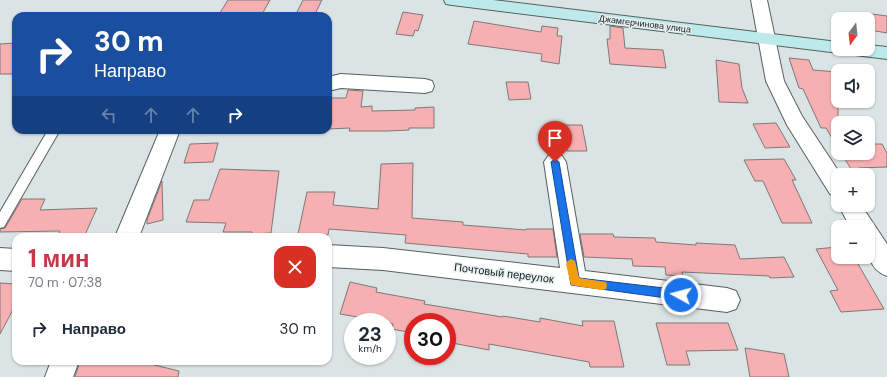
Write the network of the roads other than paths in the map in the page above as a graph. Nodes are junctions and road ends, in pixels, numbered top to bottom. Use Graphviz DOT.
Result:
graph roads {
  1 [pos="452,0"];
  2 [pos="759,0"];
  3 [pos="766,39"];
  4 [pos="831,47"];
  5 [pos="875,52"];
  6 [pos="887,53"];
  7 [pos="332,83"];
  8 [pos="425,86"];
  9 [pos="52,134"];
  10 [pos="168,134"];
  11 [pos="555,162"];
  12 [pos="831,177"];
  13 [pos="0,223"];
  14 [pos="129,233"];
  15 [pos="875,246"];
  16 [pos="332,256"];
  17 [pos="0,259"];
  18 [pos="12,260"];
  19 [pos="887,265"];
  20 [pos="574,282"];
  21 [pos="727,300"];
  22 [pos="63,365"];
  23 [pos="58,377"];
  1 -- 3 [label="street, Джамгерчинова улица"];
  2 -- 3 [label="street"];
  3 -- 4 [label="street, Джамгерчинова улица"];
  3 -- 12 [label="street"];
  5 -- 6 [label="street"];
  7 -- 8 [label="street"];
  9 -- 13 [label="lane"];
  10 -- 14 [label="street"];
  11 -- 20 [label="street"];
  15 -- 19 [label="street"];
  16 -- 20 [label="street, Почтовый переулок"];
  17 -- 18 [label="street"];
  20 -- 21 [label="street, Почтовый переулок"];
  22 -- 23 [label="street"];
}
